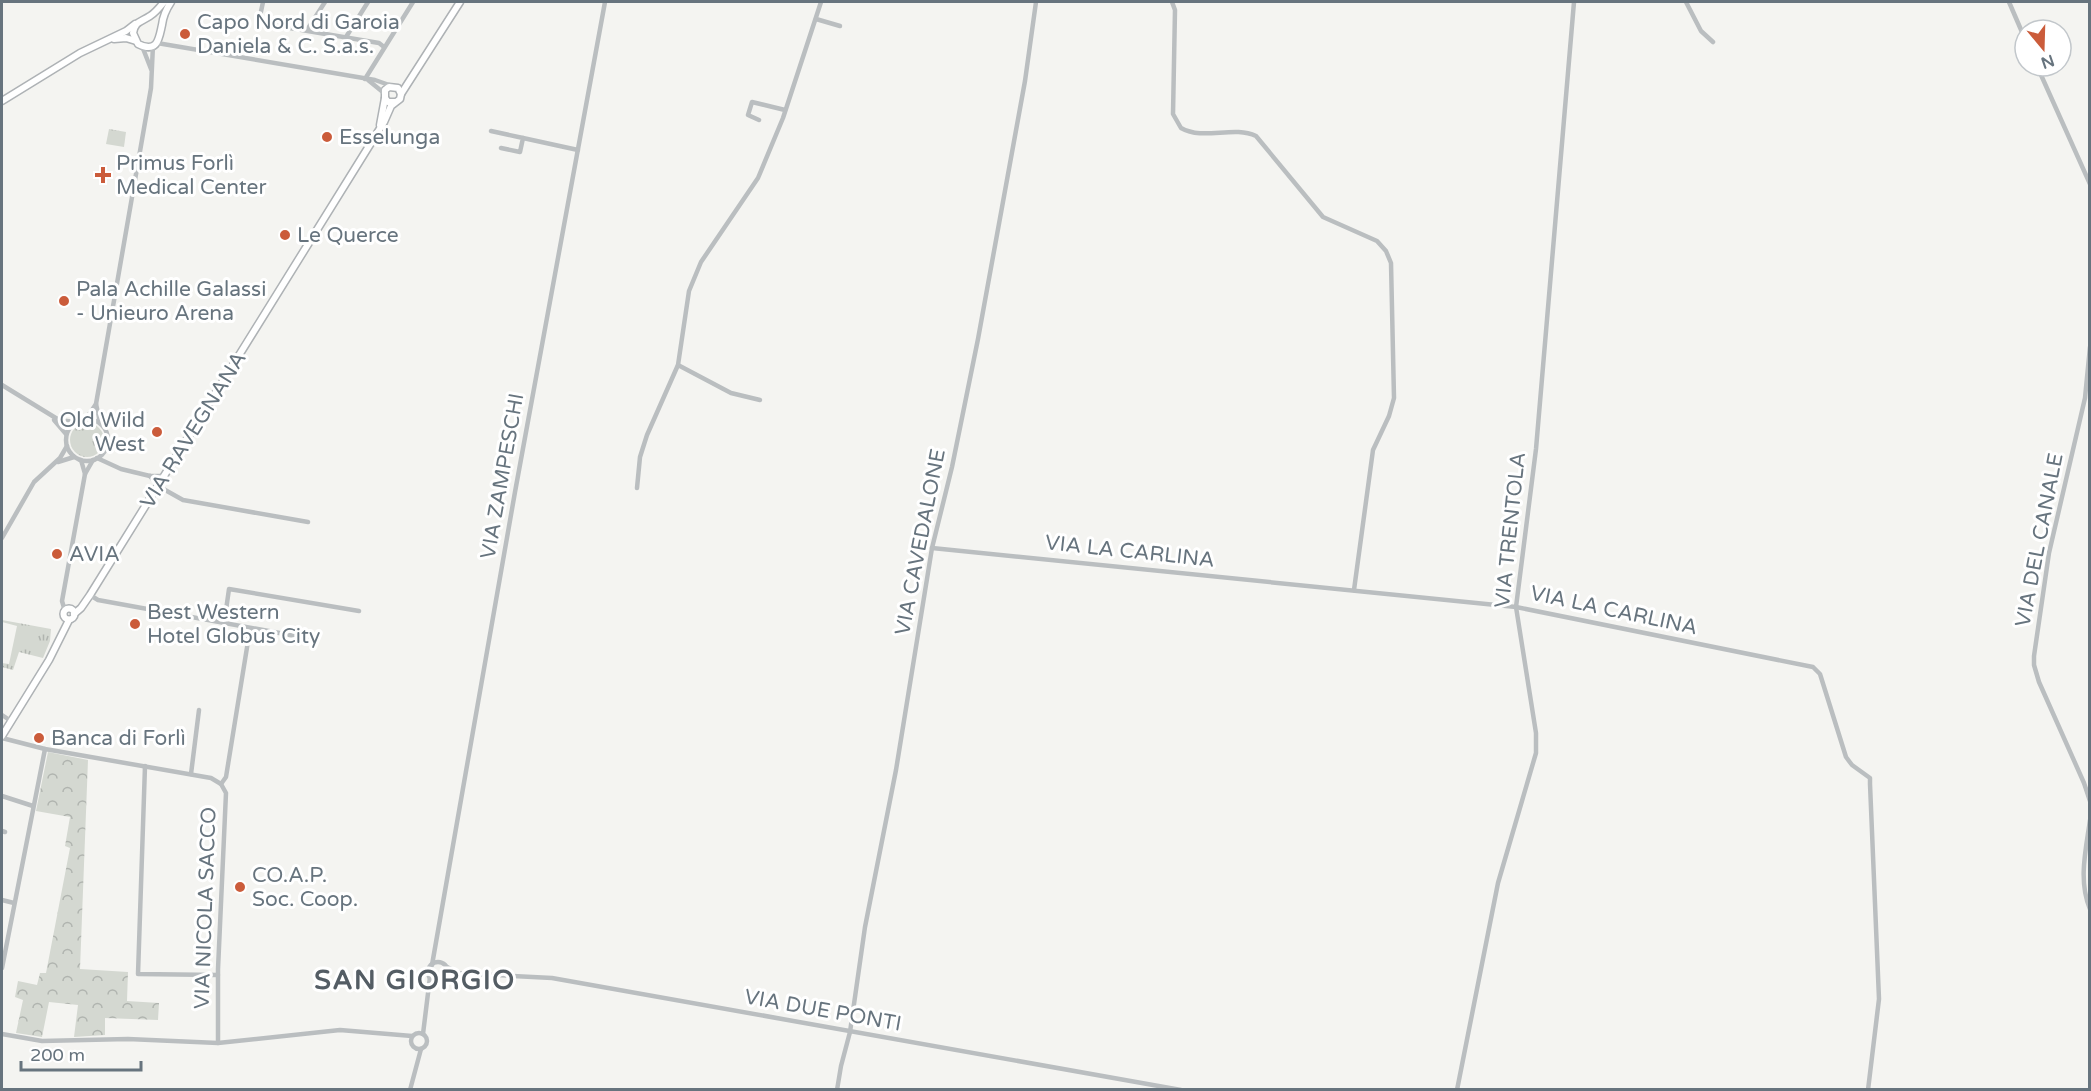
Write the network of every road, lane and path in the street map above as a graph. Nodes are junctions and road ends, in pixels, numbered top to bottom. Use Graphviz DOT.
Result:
graph roads {
  1 [pos="164,2"];
  2 [pos="171,2"];
  3 [pos="263,2"];
  4 [pos="325,2"];
  5 [pos="368,2"];
  6 [pos="413,2"];
  7 [pos="460,2"];
  8 [pos="605,2"];
  9 [pos="821,2"];
  10 [pos="1036,2"];
  11 [pos="1172,2"];
  12 [pos="1574,2"];
  13 [pos="1686,2"];
  14 [pos="2008,2"];
  15 [pos="148,18"];
  16 [pos="2015,18"];
  17 [pos="816,19"];
  18 [pos="135,24"];
  19 [pos="840,26"];
  20 [pos="307,30"];
  21 [pos="161,32"];
  22 [pos="346,37"];
  23 [pos="136,41"];
  24 [pos="1713,42"];
  25 [pos="99,44"];
  26 [pos="155,44"];
  27 [pos="172,45"];
  28 [pos="142,46"];
  29 [pos="384,47"];
  30 [pos="153,74"];
  31 [pos="2042,78"];
  32 [pos="367,79"];
  33 [pos="411,81"];
  34 [pos="394,86"];
  35 [pos="401,94"];
  36 [pos="384,96"];
  37 [pos="2,101"];
  38 [pos="395,102"];
  39 [pos="785,110"];
  40 [pos="759,120"];
  41 [pos="379,129"];
  42 [pos="491,131"];
  43 [pos="523,138"];
  44 [pos="501,148"];
  45 [pos="578,150"];
  46 [pos="2090,184"];
  47 [pos="2090,347"];
  48 [pos="678,365"];
  49 [pos="2,385"];
  50 [pos="760,400"];
  51 [pos="96,404"];
  52 [pos="43,411"];
  53 [pos="86,419"];
  54 [pos="75,422"];
  55 [pos="102,425"];
  56 [pos="66,434"];
  57 [pos="67,446"];
  58 [pos="105,450"];
  59 [pos="75,457"];
  60 [pos="95,459"];
  61 [pos="81,460"];
  62 [pos="110,464"];
  63 [pos="46,470"];
  64 [pos="85,474"];
  65 [pos="150,476"];
  66 [pos="164,476"];
  67 [pos="158,486"];
  68 [pos="637,488"];
  69 [pos="308,522"];
  70 [pos="2,538"];
  71 [pos="932,548"];
  72 [pos="1354,590"];
  73 [pos="90,595"];
  74 [pos="1516,607"];
  75 [pos="70,611"];
  76 [pos="359,611"];
  77 [pos="224,624"];
  78 [pos="249,629"];
  79 [pos="307,638"];
  80 [pos="199,710"];
  81 [pos="2,715"];
  82 [pos="11,721"];
  83 [pos="2,737"];
  84 [pos="45,748"];
  85 [pos="146,766"];
  86 [pos="191,774"];
  87 [pos="221,784"];
  88 [pos="2,796"];
  89 [pos="2090,801"];
  90 [pos="33,806"];
  91 [pos="2090,820"];
  92 [pos="2,900"];
  93 [pos="14,903"];
  94 [pos="2090,909"];
  95 [pos="433,957"];
  96 [pos="438,962"];
  97 [pos="432,965"];
  98 [pos="447,967"];
  99 [pos="2,968"];
  100 [pos="459,973"];
  101 [pos="218,975"];
  102 [pos="430,976"];
  103 [pos="445,978"];
  104 [pos="436,981"];
  105 [pos="429,986"];
  106 [pos="424,1022"];
  107 [pos="850,1032"];
  108 [pos="2,1034"];
  109 [pos="398,1034"];
  110 [pos="415,1034"];
  111 [pos="423,1034"];
  112 [pos="218,1042"];
  113 [pos="412,1046"];
  114 [pos="421,1049"];
  115 [pos="416,1061"];
  116 [pos="410,1089"];
  117 [pos="837,1089"];
  118 [pos="1181,1089"];
  119 [pos="1456,1089"];
  120 [pos="1868,1089"];
  1 -- 15 [label="main road"];
  2 -- 21 [label="main road"];
  3 -- 20 [label="street"];
  4 -- 20 [label="street"];
  5 -- 22 [label="street"];
  6 -- 29 [label="street"];
  7 -- 33 [label="main road"];
  8 -- 45 [label="street, VIA ZAMPESCHI"];
  9 -- 17 [label="street"];
  10 -- 71 [label="street, VIA CAVEDALONE"];
  11 -- 72 [label="street"];
  12 -- 74 [label="street, VIA TRENTOLA"];
  13 -- 24 [label="street"];
  14 -- 16 [label="street"];
  15 -- 18 [label="main road"];
  15 -- 21 [label="main road"];
  17 -- 19 [label="street"];
  17 -- 39 [label="street"];
  18 -- 23 [label="main road"];
  18 -- 25 [label="main road"];
  20 -- 22 [label="street"];
  21 -- 26 [label="main road"];
  21 -- 27 [label="street"];
  22 -- 29 [label="street"];
  23 -- 25 [label="main road"];
  23 -- 28 [label="main road"];
  25 -- 37 [label="main road"];
  26 -- 27 [label="street"];
  26 -- 28 [label="main road"];
  26 -- 30 [label="street"];
  27 -- 32 [label="street"];
  28 -- 30 [label="street"];
  29 -- 32 [label="street"];
  30 -- 51 [label="street"];
  31 -- 46 [label="street"];
  32 -- 34 [label="street"];
  32 -- 36 [label="street"];
  33 -- 34 [label="main road"];
  33 -- 35 [label="main road"];
  34 -- 35 [label="main road"];
  34 -- 36 [label="main road"];
  35 -- 38 [label="main road"];
  36 -- 38 [label="main road"];
  36 -- 41 [label="main road, VIA RAVEGNANA"];
  38 -- 41 [label="main road, VIA RAVEGNANA"];
  39 -- 40 [label="street"];
  39 -- 48 [label="street"];
  41 -- 66 [label="main road, VIA RAVEGNANA"];
  42 -- 43 [label="street"];
  43 -- 44 [label="street"];
  43 -- 45 [label="street"];
  45 -- 95 [label="street, VIA ZAMPESCHI"];
  47 -- 89 [label="street, VIA DEL CANALE"];
  48 -- 50 [label="street"];
  48 -- 68 [label="street"];
  49 -- 52 [label="street"];
  51 -- 53 [label="street"];
  51 -- 55 [label="street"];
  52 -- 54 [label="street"];
  52 -- 56 [label="street"];
  53 -- 54 [label="street"];
  53 -- 55 [label="street"];
  54 -- 56 [label="street"];
  55 -- 58 [label="street"];
  56 -- 57 [label="street"];
  57 -- 59 [label="street"];
  57 -- 63 [label="street"];
  58 -- 60 [label="street"];
  58 -- 62 [label="street"];
  59 -- 61 [label="street"];
  59 -- 63 [label="street"];
  60 -- 61 [label="street"];
  60 -- 62 [label="street"];
  60 -- 64 [label="street"];
  61 -- 64 [label="street"];
  62 -- 65 [label="street"];
  63 -- 70 [label="street"];
  64 -- 75 [label="street"];
  65 -- 66 [label="street"];
  65 -- 67 [label="street"];
  66 -- 67 [label="main road, VIA RAVEGNANA"];
  67 -- 69 [label="street"];
  67 -- 73 [label="main road, VIA RAVEGNANA"];
  71 -- 72 [label="street, VIA LA CARLINA"];
  71 -- 107 [label="street, VIA CAVEDALONE"];
  72 -- 74 [label="street, VIA LA CARLINA"];
  73 -- 75 [label="main road, VIA RAVEGNANA"];
  73 -- 77 [label="street"];
  74 -- 119 [label="street, VIA TRENTOLA"];
  74 -- 120 [label="street, VIA LA CARLINA"];
  75 -- 82 [label="main road"];
  76 -- 77 [label="street"];
  77 -- 78 [label="street"];
  78 -- 79 [label="street"];
  78 -- 87 [label="street"];
  80 -- 86 [label="street"];
  81 -- 82 [label="street"];
  82 -- 83 [label="main road"];
  83 -- 84 [label="street, VIA NICOLA SACCO"];
  84 -- 85 [label="street, VIA NICOLA SACCO"];
  84 -- 90 [label="street"];
  85 -- 86 [label="street, VIA NICOLA SACCO"];
  85 -- 101 [label="street"];
  86 -- 87 [label="street, VIA NICOLA SACCO"];
  87 -- 101 [label="street, VIA NICOLA SACCO"];
  88 -- 90 [label="street"];
  90 -- 93 [label="street"];
  91 -- 94 [label="street"];
  92 -- 93 [label="street"];
  93 -- 99 [label="street"];
  95 -- 96 [label="street"];
  95 -- 97 [label="street, VIA ZAMPESCHI"];
  96 -- 97 [label="street"];
  96 -- 98 [label="street"];
  97 -- 102 [label="street"];
  98 -- 100 [label="street, VIA DUE PONTI"];
  98 -- 103 [label="street"];
  100 -- 103 [label="street, VIA DUE PONTI"];
  100 -- 107 [label="street, VIA DUE PONTI"];
  101 -- 112 [label="street, VIA NICOLA SACCO"];
  102 -- 104 [label="street"];
  102 -- 105 [label="street"];
  103 -- 104 [label="street"];
  104 -- 105 [label="street"];
  105 -- 106 [label="street"];
  106 -- 110 [label="street"];
  106 -- 111 [label="street"];
  107 -- 117 [label="street, VIA CAVEDALONE"];
  107 -- 118 [label="street, VIA DUE PONTI"];
  108 -- 112 [label="street"];
  109 -- 110 [label="street"];
  109 -- 112 [label="street"];
  109 -- 113 [label="street"];
  110 -- 111 [label="street"];
  110 -- 113 [label="street"];
  111 -- 114 [label="street"];
  113 -- 114 [label="street"];
  113 -- 115 [label="street"];
  114 -- 115 [label="street"];
  115 -- 116 [label="street"];
}
